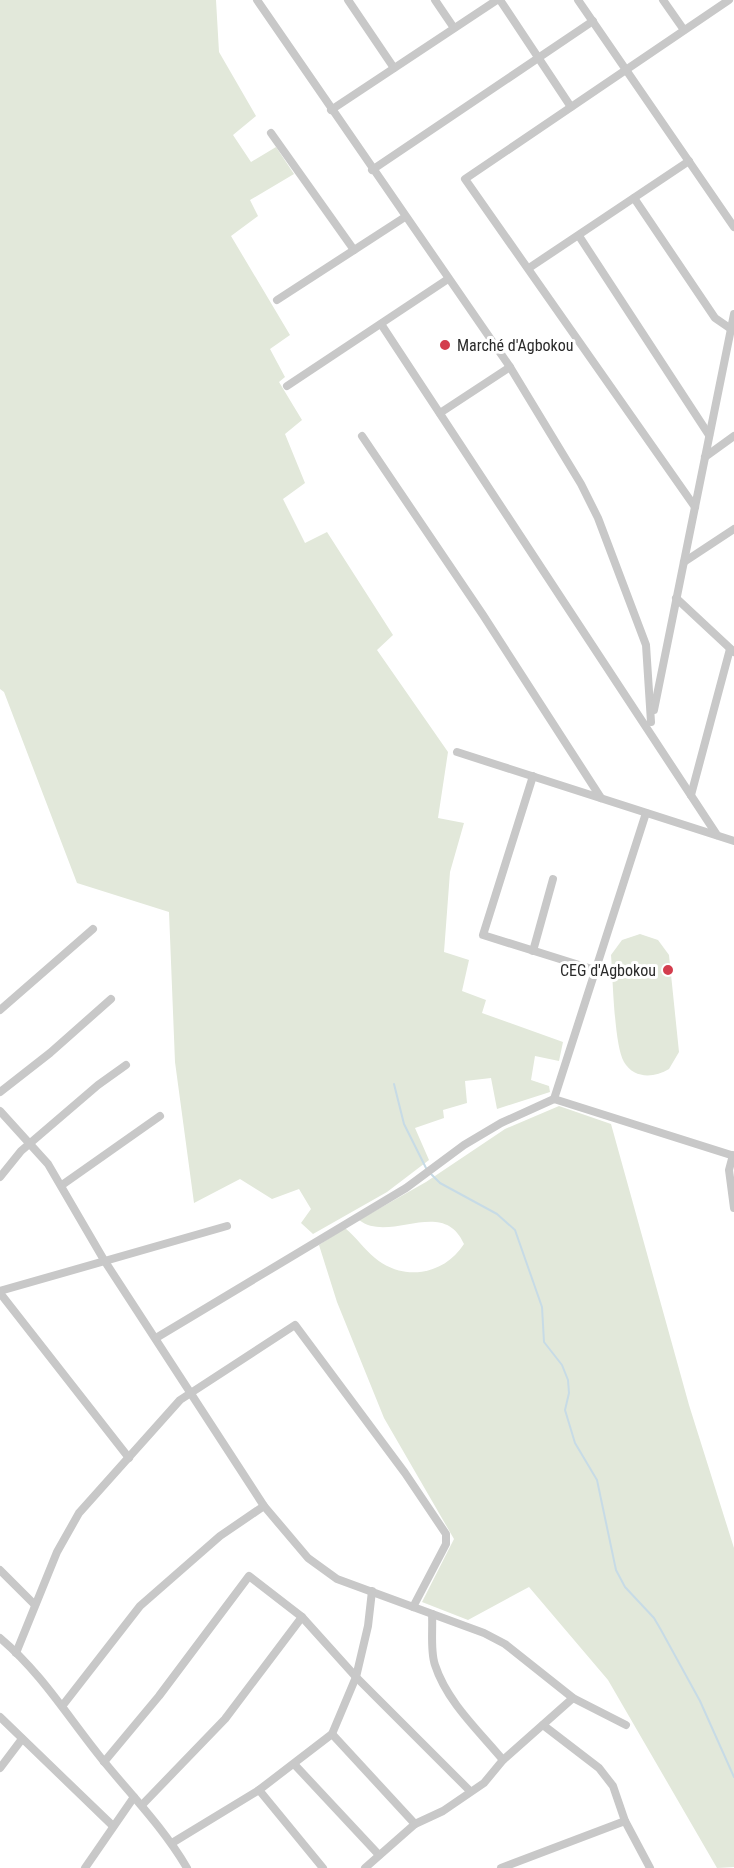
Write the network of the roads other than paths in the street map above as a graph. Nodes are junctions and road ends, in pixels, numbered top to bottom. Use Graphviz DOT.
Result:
graph roads {
  1 [pos="257,0"];
  2 [pos="348,0"];
  3 [pos="435,0"];
  4 [pos="499,0"];
  5 [pos="578,0"];
  6 [pos="663,0"];
  7 [pos="732,1"];
  8 [pos="592,21"];
  9 [pos="454,28"];
  10 [pos="684,30"];
  11 [pos="538,58"];
  12 [pos="394,68"];
  13 [pos="626,70"];
  14 [pos="571,107"];
  15 [pos="331,110"];
  16 [pos="271,133"];
  17 [pos="689,161"];
  18 [pos="372,170"];
  19 [pos="634,198"];
  20 [pos="405,217"];
  21 [pos="734,227"];
  22 [pos="579,236"];
  23 [pos="354,250"];
  24 [pos="529,268"];
  25 [pos="448,279"];
  26 [pos="277,300"];
  27 [pos="734,314"];
  28 [pos="381,324"];
  29 [pos="731,329"];
  30 [pos="728,345"];
  31 [pos="734,353"];
  32 [pos="510,367"];
  33 [pos="288,386"];
  34 [pos="440,413"];
  35 [pos="709,435"];
  36 [pos="362,436"];
  37 [pos="734,436"];
  38 [pos="705,458"];
  39 [pos="695,507"];
  40 [pos="732,533"];
  41 [pos="684,562"];
  42 [pos="676,598"];
  43 [pos="732,651"];
  44 [pos="650,727"];
  45 [pos="457,752"];
  46 [pos="532,776"];
  47 [pos="691,795"];
  48 [pos="600,798"];
  49 [pos="646,813"];
  50 [pos="717,835"];
  51 [pos="734,841"];
  52 [pos="554,879"];
  53 [pos="93,929"];
  54 [pos="533,951"];
  55 [pos="595,970"];
  56 [pos="111,999"];
  57 [pos="0,1011"];
  58 [pos="126,1065"];
  59 [pos="0,1092"];
  60 [pos="554,1099"];
  61 [pos="0,1111"];
  62 [pos="160,1116"];
  63 [pos="31,1142"];
  64 [pos="734,1155"];
  65 [pos="0,1176"];
  66 [pos="62,1185"];
  67 [pos="734,1208"];
  68 [pos="227,1226"];
  69 [pos="104,1260"];
  70 [pos="0,1292"];
  71 [pos="156,1338"];
  72 [pos="190,1391"];
  73 [pos="129,1458"];
  74 [pos="264,1506"];
  75 [pos="0,1570"];
  76 [pos="372,1591"];
  77 [pos="35,1605"];
  78 [pos="413,1607"];
  79 [pos="432,1614"];
  80 [pos="302,1617"];
  81 [pos="0,1638"];
  82 [pos="16,1653"];
  83 [pos="356,1677"];
  84 [pos="573,1698"];
  85 [pos="63,1705"];
  86 [pos="0,1717"];
  87 [pos="543,1725"];
  88 [pos="626,1725"];
  89 [pos="332,1734"];
  90 [pos="22,1739"];
  91 [pos="503,1760"];
  92 [pos="104,1762"];
  93 [pos="294,1764"];
  94 [pos="0,1768"];
  95 [pos="259,1790"];
  96 [pos="470,1791"];
  97 [pos="134,1797"];
  98 [pos="142,1805"];
  99 [pos="625,1821"];
  100 [pos="415,1824"];
  101 [pos="113,1826"];
  102 [pos="172,1843"];
  103 [pos="379,1855"];
  104 [pos="85,1868"];
  105 [pos="187,1868"];
  106 [pos="322,1868"];
  107 [pos="365,1868"];
  108 [pos="501,1868"];
  109 [pos="650,1868"];
  1 -- 15 [label="street"];
  2 -- 12 [label="street"];
  3 -- 9 [label="street"];
  4 -- 9 [label="street"];
  4 -- 11 [label="street"];
  5 -- 8 [label="street"];
  6 -- 10 [label="street"];
  7 -- 10 [label="street"];
  8 -- 11 [label="street"];
  8 -- 13 [label="street"];
  9 -- 12 [label="street"];
  10 -- 13 [label="street"];
  11 -- 14 [label="street"];
  11 -- 18 [label="street"];
  12 -- 15 [label="street"];
  13 -- 14 [label="street"];
  13 -- 17 [label="street"];
  14 -- 24 [label="street"];
  15 -- 18 [label="street"];
  16 -- 23 [label="street"];
  17 -- 19 [label="street"];
  17 -- 21 [label="street"];
  18 -- 20 [label="street"];
  19 -- 22 [label="street"];
  19 -- 29 [label="street"];
  20 -- 23 [label="street"];
  20 -- 25 [label="street"];
  22 -- 24 [label="street"];
  22 -- 35 [label="street"];
  23 -- 26 [label="street"];
  24 -- 39 [label="street"];
  25 -- 28 [label="street"];
  25 -- 32 [label="street"];
  27 -- 29 [label="street"];
  28 -- 33 [label="street"];
  28 -- 34 [label="street"];
  29 -- 30 [label="street"];
  30 -- 31 [label="street"];
  30 -- 35 [label="street"];
  32 -- 34 [label="street"];
  32 -- 44 [label="street"];
  34 -- 44 [label="street"];
  35 -- 38 [label="street"];
  36 -- 48 [label="street"];
  37 -- 38 [label="street"];
  38 -- 39 [label="street"];
  39 -- 41 [label="street"];
  40 -- 41 [label="street"];
  41 -- 42 [label="street"];
  42 -- 43 [label="street"];
  42 -- 44 [label="street"];
  43 -- 47 [label="street"];
  44 -- 47 [label="street"];
  45 -- 46 [label="street"];
  46 -- 48 [label="street"];
  46 -- 54 [label="street"];
  47 -- 50 [label="street"];
  48 -- 49 [label="street"];
  49 -- 50 [label="street"];
  49 -- 55 [label="street"];
  50 -- 51 [label="street"];
  52 -- 54 [label="street"];
  53 -- 57 [label="street"];
  54 -- 55 [label="street"];
  55 -- 60 [label="street"];
  56 -- 59 [label="street"];
  58 -- 63 [label="street"];
  60 -- 64 [label="street"];
  60 -- 71 [label="street"];
  61 -- 63 [label="street"];
  62 -- 66 [label="street"];
  63 -- 65 [label="street"];
  63 -- 66 [label="street"];
  64 -- 67 [label="street"];
  66 -- 69 [label="street"];
  68 -- 69 [label="street"];
  69 -- 70 [label="street"];
  69 -- 71 [label="street"];
  70 -- 73 [label="street"];
  71 -- 72 [label="street"];
  72 -- 73 [label="street"];
  72 -- 74 [label="street"];
  72 -- 78 [label="street"];
  73 -- 77 [label="street"];
  74 -- 76 [label="street"];
  74 -- 85 [label="street"];
  75 -- 77 [label="street"];
  76 -- 78 [label="street"];
  76 -- 83 [label="street"];
  77 -- 82 [label="street"];
  78 -- 79 [label="street"];
  79 -- 84 [label="street"];
  79 -- 91 [label="street"];
  80 -- 83 [label="street"];
  80 -- 92 [label="street"];
  80 -- 98 [label="street"];
  81 -- 82 [label="street"];
  82 -- 85 [label="street"];
  83 -- 89 [label="street"];
  83 -- 96 [label="street"];
  84 -- 87 [label="street"];
  84 -- 88 [label="street"];
  85 -- 92 [label="street"];
  86 -- 90 [label="street"];
  87 -- 91 [label="street"];
  87 -- 99 [label="street"];
  89 -- 93 [label="street"];
  89 -- 100 [label="street"];
  90 -- 94 [label="street"];
  90 -- 101 [label="street"];
  91 -- 96 [label="street"];
  92 -- 97 [label="street"];
  93 -- 95 [label="street"];
  93 -- 103 [label="street"];
  95 -- 102 [label="street"];
  95 -- 106 [label="street"];
  96 -- 100 [label="street"];
  97 -- 98 [label="street"];
  97 -- 101 [label="street"];
  98 -- 102 [label="street"];
  99 -- 108 [label="street"];
  99 -- 109 [label="street"];
  100 -- 103 [label="street"];
  101 -- 104 [label="street"];
  102 -- 105 [label="street"];
  103 -- 107 [label="street"];
}
